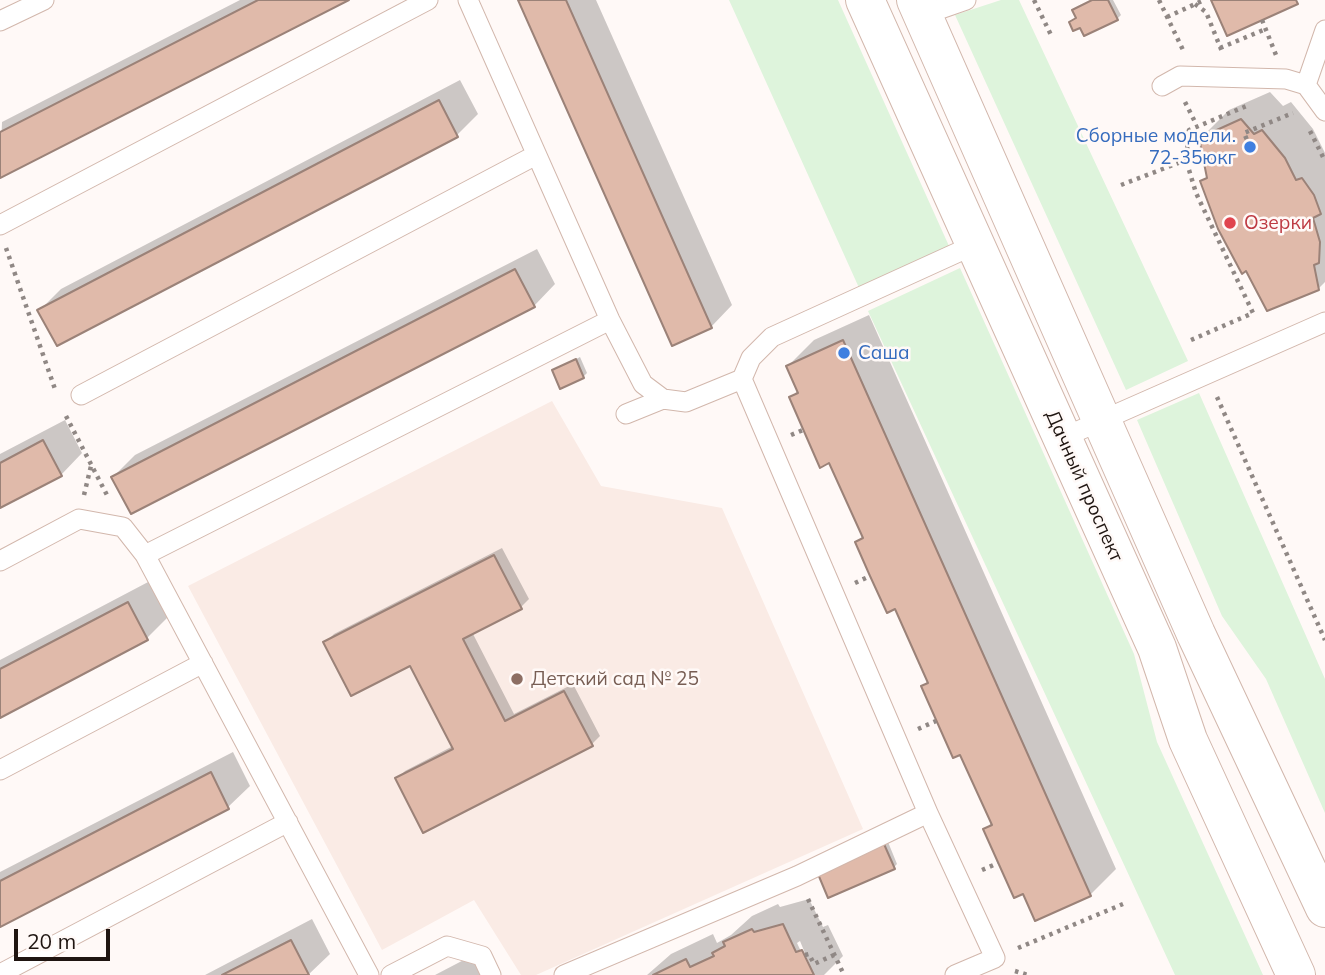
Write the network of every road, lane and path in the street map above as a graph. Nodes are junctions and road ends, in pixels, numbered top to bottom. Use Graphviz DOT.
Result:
graph roads {
  1 [pos="44,0"];
  2 [pos="428,0"];
  3 [pos="468,0"];
  4 [pos="865,0"];
  5 [pos="966,0"];
  6 [pos="1034,0"];
  7 [pos="1159,0"];
  8 [pos="1204,0"];
  9 [pos="1195,4"];
  10 [pos="920,7"];
  11 [pos="1167,17"];
  12 [pos="1262,20"];
  13 [pos="0,21"];
  14 [pos="1266,29"];
  15 [pos="1325,30"];
  16 [pos="1051,35"];
  17 [pos="1220,48"];
  18 [pos="1196,78"];
  19 [pos="1233,78"];
  20 [pos="1286,79"];
  21 [pos="1306,85"];
  22 [pos="1161,86"];
  23 [pos="1325,111"];
  24 [pos="1293,113"];
  25 [pos="1250,147"];
  26 [pos="536,155"];
  27 [pos="1186,160"];
  28 [pos="1121,185"];
  29 [pos="0,225"];
  30 [pos="974,245"];
  31 [pos="610,320"];
  32 [pos="1325,322"];
  33 [pos="1191,340"];
  34 [pos="1207,374"];
  35 [pos="742,379"];
  36 [pos="81,395"];
  37 [pos="663,399"];
  38 [pos="626,414"];
  39 [pos="1101,421"];
  40 [pos="1062,438"];
  41 [pos="145,555"];
  42 [pos="0,561"];
  43 [pos="1325,640"];
  44 [pos="203,663"];
  45 [pos="0,770"];
  46 [pos="928,813"];
  47 [pos="288,822"];
  48 [pos="797,876"];
  49 [pos="1123,904"];
  50 [pos="1325,908"];
  51 [pos="834,955"];
  52 [pos="805,956"];
  53 [pos="995,958"];
  54 [pos="0,974"];
  55 [pos="369,975"];
  56 [pos="391,975"];
  57 [pos="491,975"];
  58 [pos="564,975"];
  59 [pos="844,975"];
  60 [pos="955,975"];
  61 [pos="1296,975"];
  1 -- 13 [label="lane"];
  2 -- 29 [label="lane"];
  3 -- 26 [label="lane"];
  4 -- 30 [label="main road, Дачный проспект"];
  5 -- 10 [label="lane"];
  6 -- 16 [label="path"];
  7 -- 11 [label="path"];
  8 -- 9 [label="path"];
  9 -- 11 [label="path"];
  9 -- 17 [label="path"];
  10 -- 39 [label="main road"];
  11 -- 18 [label="path"];
  12 -- 14 [label="path"];
  14 -- 17 [label="path"];
  14 -- 20 [label="path"];
  15 -- 21 [label="lane"];
  17 -- 19 [label="path"];
  18 -- 19 [label="lane"];
  18 -- 22 [label="lane"];
  19 -- 20 [label="lane"];
  20 -- 21 [label="lane"];
  21 -- 23 [label="lane"];
  21 -- 27 [label="path"];
  24 -- 25 [label="path"];
  26 -- 31 [label="lane"];
  26 -- 36 [label="lane"];
  27 -- 28 [label="path"];
  27 -- 33 [label="path"];
  30 -- 35 [label="lane"];
  30 -- 40 [label="main road, Дачный проспект"];
  31 -- 37 [label="lane"];
  31 -- 41 [label="lane"];
  32 -- 34 [label="lane"];
  34 -- 39 [label="lane"];
  34 -- 43 [label="path"];
  35 -- 37 [label="lane"];
  35 -- 46 [label="lane"];
  37 -- 38 [label="lane"];
  39 -- 40 [label="lane"];
  39 -- 50 [label="main road"];
  40 -- 61 [label="main road, Дачный проспект"];
  41 -- 42 [label="lane"];
  41 -- 44 [label="lane"];
  44 -- 45 [label="lane"];
  44 -- 47 [label="lane"];
  46 -- 48 [label="lane"];
  46 -- 53 [label="lane"];
  47 -- 54 [label="lane"];
  47 -- 55 [label="lane"];
  48 -- 51 [label="path"];
  48 -- 58 [label="lane"];
  49 -- 53 [label="path"];
  51 -- 52 [label="path"];
  51 -- 59 [label="path"];
  53 -- 60 [label="lane"];
  56 -- 57 [label="lane"];
}
